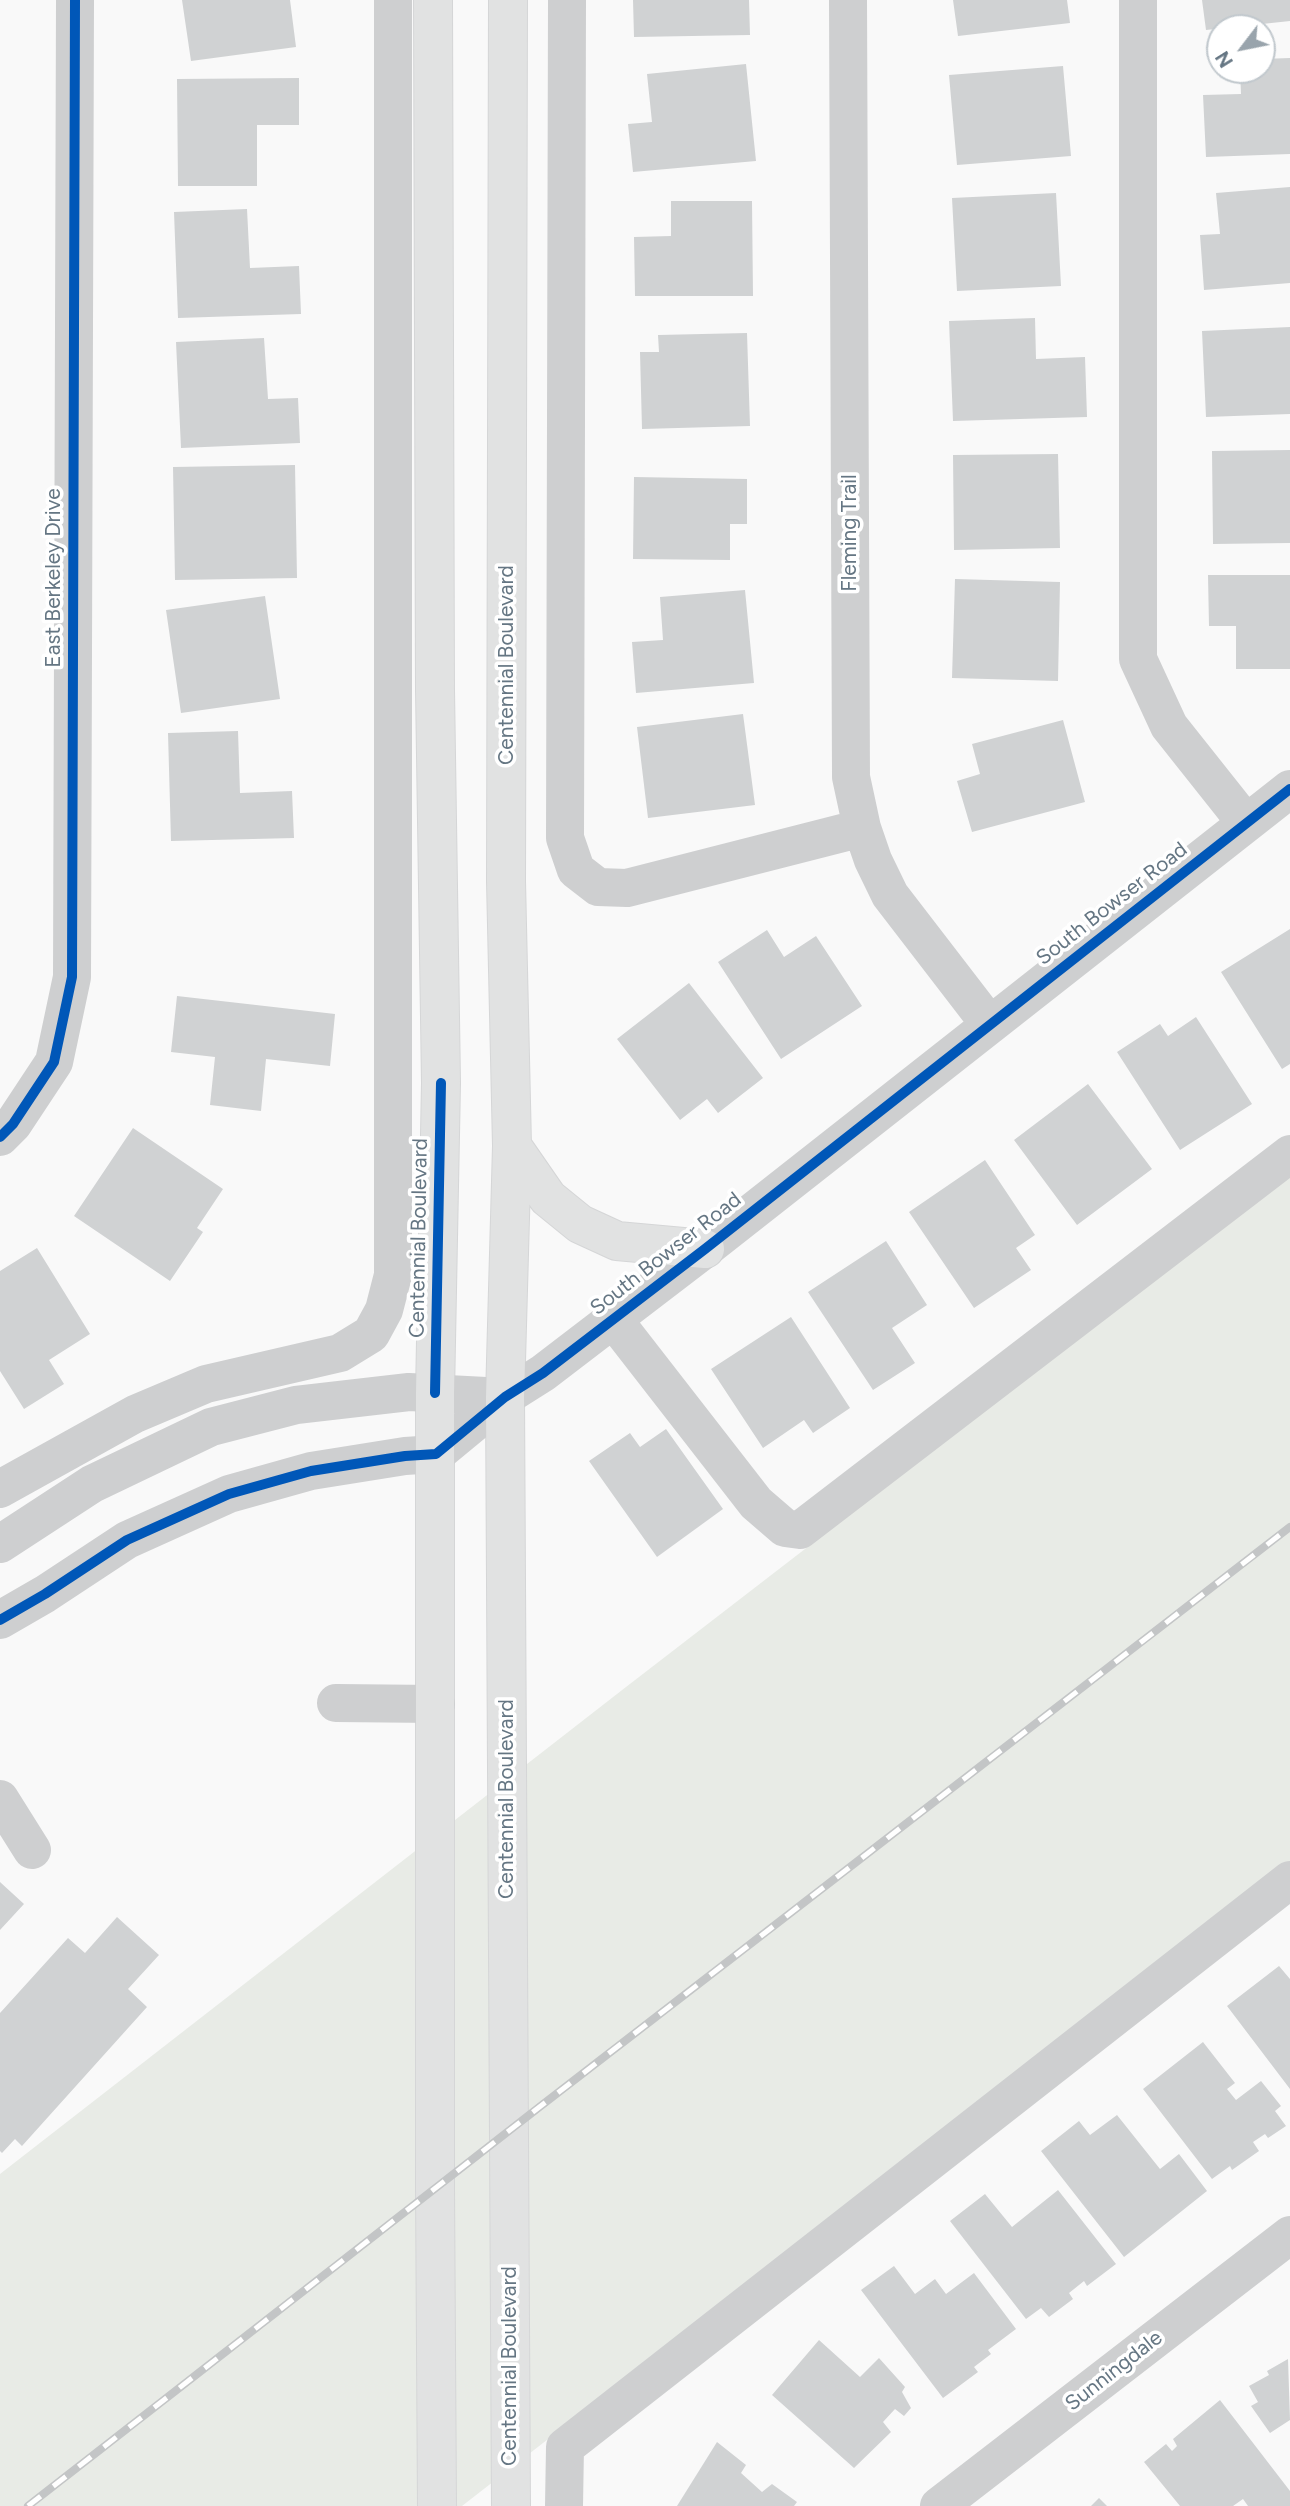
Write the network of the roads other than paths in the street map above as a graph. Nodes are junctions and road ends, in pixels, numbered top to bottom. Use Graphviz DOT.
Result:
graph roads {
  1 [pos="75,0"];
  2 [pos="393,0"];
  3 [pos="433,0"];
  4 [pos="508,0"];
  5 [pos="567,0"];
  6 [pos="848,0"];
  7 [pos="1138,0"];
  8 [pos="1290,789"];
  9 [pos="1246,823"];
  10 [pos="862,828"];
  11 [pos="990,1025"];
  12 [pos="0,1137"];
  13 [pos="512,1146"];
  14 [pos="1290,1154"];
  15 [pos="705,1249"];
  16 [pos="613,1319"];
  17 [pos="435,1393"];
  18 [pos="505,1397"];
  19 [pos="436,1454"];
  20 [pos="0,1489"];
  21 [pos="0,1544"];
  22 [pos="0,1620"];
  23 [pos="335,1703"];
  24 [pos="436,1704"];
  25 [pos="0,1799"];
  26 [pos="32,1850"];
  27 [pos="1290,1880"];
  28 [pos="1290,2235"];
  29 [pos="437,2506"];
  30 [pos="511,2506"];
  31 [pos="564,2506"];
  32 [pos="939,2506"];
  1 -- 12 [label="street, East Berkeley Drive"];
  2 -- 20 [label="street"];
  3 -- 17 [label="main road, Centennial Boulevard"];
  4 -- 13 [label="main road, Centennial Boulevard"];
  5 -- 10 [label="street"];
  6 -- 10 [label="street, Fleming Trail"];
  7 -- 9 [label="street"];
  8 -- 9 [label="street, South Bowser Road"];
  9 -- 11 [label="street, South Bowser Road"];
  10 -- 11 [label="street, Fleming Trail"];
  11 -- 15 [label="street, South Bowser Road"];
  13 -- 15 [label="main road"];
  13 -- 18 [label="main road, Centennial Boulevard"];
  14 -- 16 [label="street"];
  15 -- 16 [label="street, South Bowser Road"];
  16 -- 18 [label="street, South Bowser Road"];
  17 -- 18 [label="street"];
  17 -- 19 [label="main road, Centennial Boulevard"];
  17 -- 21 [label="street"];
  18 -- 19 [label="street, South Bowser Road"];
  18 -- 30 [label="main road, Centennial Boulevard"];
  19 -- 22 [label="street"];
  19 -- 24 [label="main road, Centennial Boulevard"];
  23 -- 24 [label="street"];
  24 -- 29 [label="main road, Centennial Boulevard"];
  25 -- 26 [label="street"];
  27 -- 31 [label="street"];
  28 -- 32 [label="street, Sunningdale"];
}
